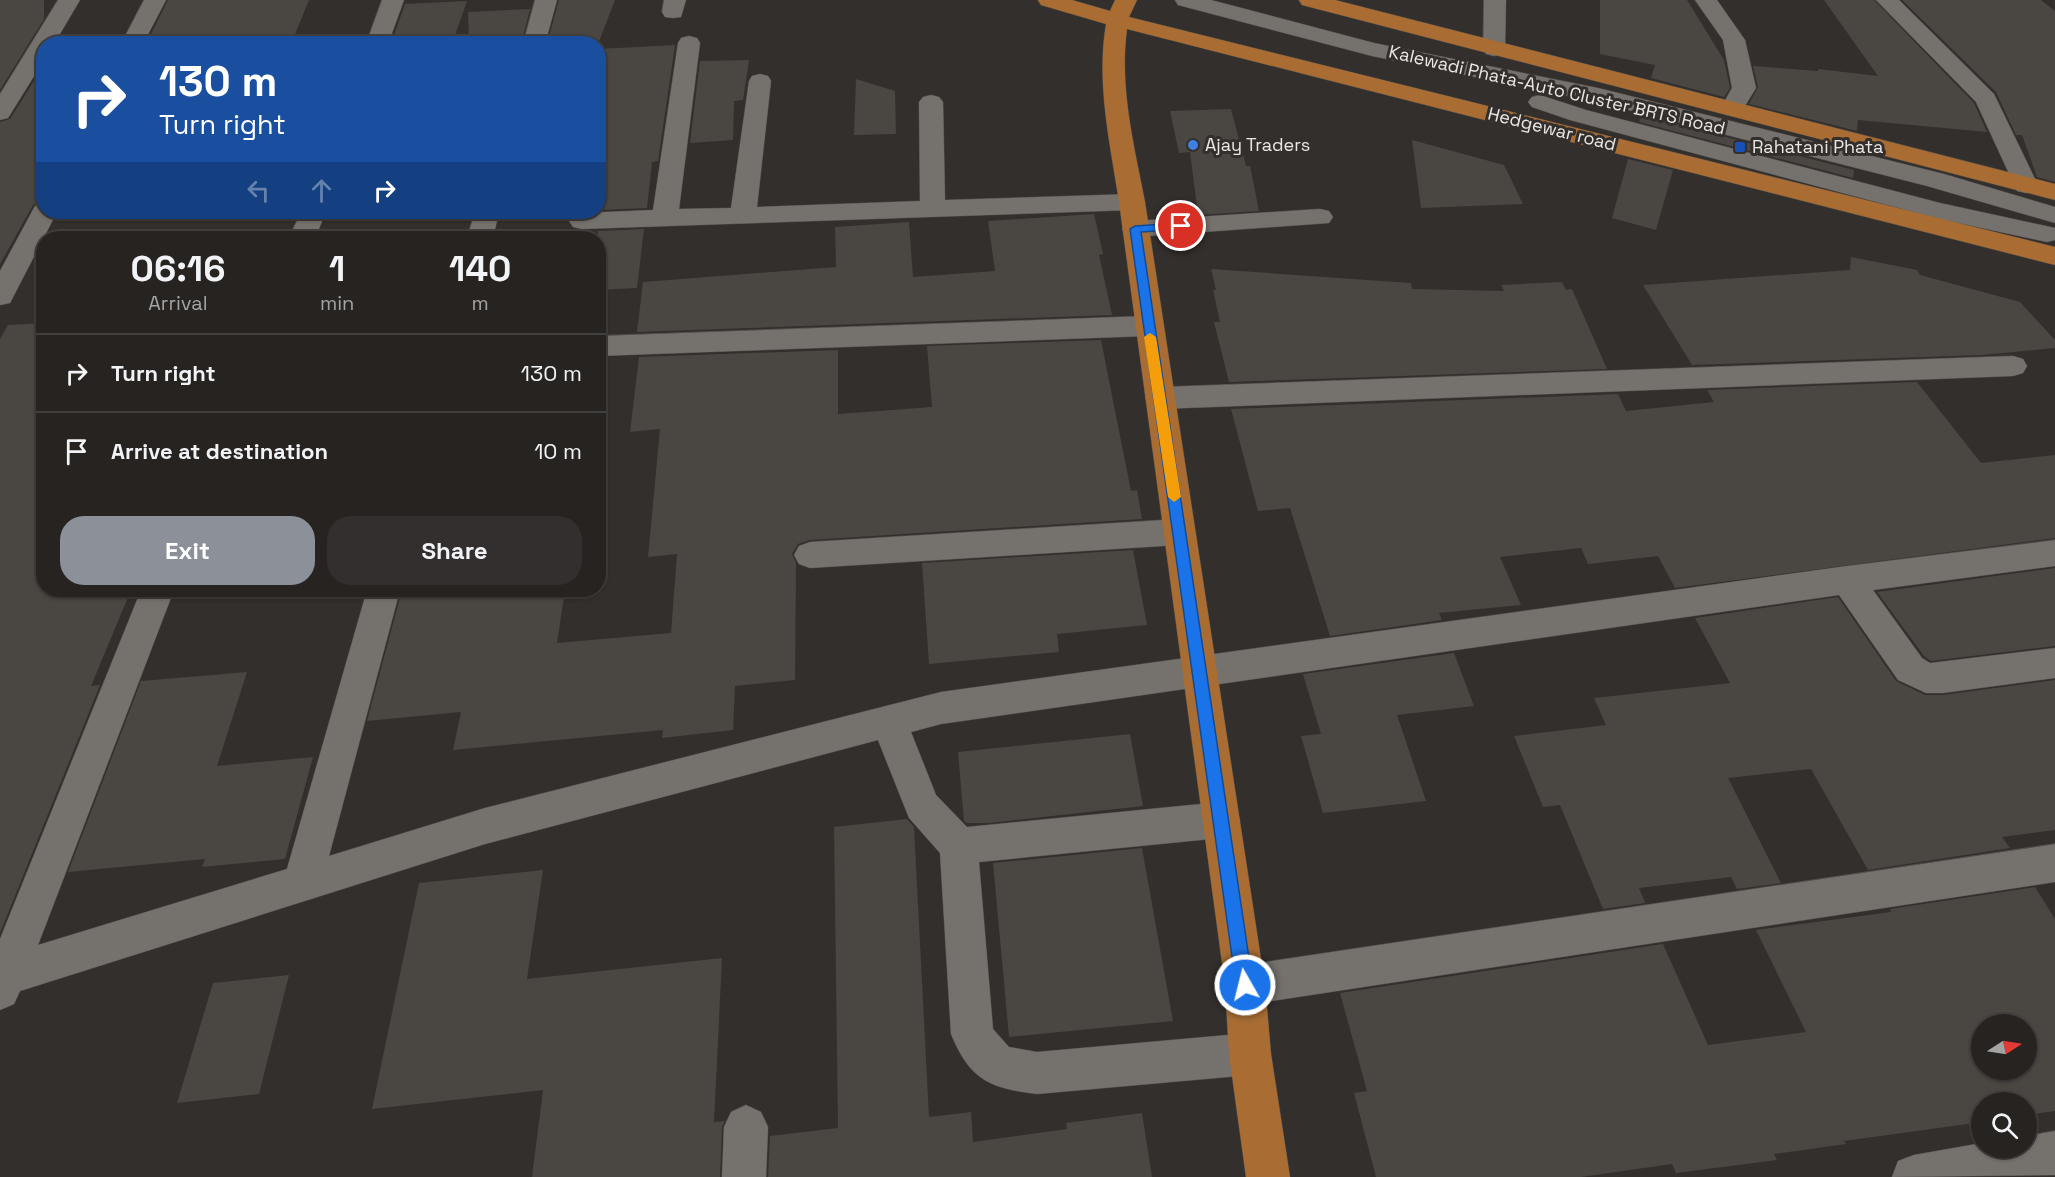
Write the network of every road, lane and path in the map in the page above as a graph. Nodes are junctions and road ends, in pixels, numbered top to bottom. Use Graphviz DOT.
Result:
graph roads {
  1 [pos="69,0"];
  2 [pos="155,0"];
  3 [pos="393,0"];
  4 [pos="546,0"];
  5 [pos="1049,0"];
  6 [pos="1186,0"];
  7 [pos="1310,0"];
  8 [pos="1495,0"];
  9 [pos="1706,0"];
  10 [pos="1887,0"];
  11 [pos="1122,10"];
  12 [pos="47,36"];
  13 [pos="136,36"];
  14 [pos="380,36"];
  15 [pos="536,36"];
  16 [pos="689,43"];
  17 [pos="1372,49"];
  18 [pos="1494,49"];
  19 [pos="36,54"];
  20 [pos="760,81"];
  21 [pos="931,102"];
  22 [pos="1732,109"];
  23 [pos="0,113"];
  24 [pos="2026,185"];
  25 [pos="2055,192"];
  26 [pos="933,209"];
  27 [pos="2055,215"];
  28 [pos="743,216"];
  29 [pos="1134,216"];
  30 [pos="1320,217"];
  31 [pos="664,218"];
  32 [pos="40,219"];
  33 [pos="582,221"];
  34 [pos="2055,235"];
  35 [pos="2055,256"];
  36 [pos="0,296"];
  37 [pos="1149,326"];
  38 [pos="606,346"];
  39 [pos="2013,366"];
  40 [pos="1160,398"];
  41 [pos="1179,532"];
  42 [pos="2055,553"];
  43 [pos="810,555"];
  44 [pos="1847,580"];
  45 [pos="154,597"];
  46 [pos="381,597"];
  47 [pos="2055,663"];
  48 [pos="1200,671"];
  49 [pos="889,722"];
  50 [pos="1221,820"];
  51 [pos="959,846"];
  52 [pos="2055,863"];
  53 [pos="302,883"];
  54 [pos="2,981"];
  55 [pos="1245,985"];
  56 [pos="1250,1054"];
  57 [pos="746,1127"];
  58 [pos="2055,1153"];
  59 [pos="744,1177"];
  60 [pos="1268,1177"];
  61 [pos="1914,1177"];
  1 -- 12 [label="street"];
  2 -- 13 [label="street"];
  3 -- 14 [label="street"];
  4 -- 15 [label="street"];
  5 -- 11 [label="main road, Hedgewar road"];
  6 -- 17 [label="street, Kalewadi Phata-Auto Cluster BRTS Road"];
  7 -- 18 [label="main road"];
  8 -- 18 [label="street"];
  9 -- 22 [label="street"];
  10 -- 24 [label="street"];
  11 -- 29 [label="main road"];
  11 -- 35 [label="main road, Hedgewar road"];
  16 -- 31 [label="street"];
  17 -- 27 [label="street, Kalewadi Phata-Auto Cluster BRTS Road"];
  17 -- 34 [label="street, Kalewadi Phata-Auto Cluster BRTS Road"];
  18 -- 22 [label="main road"];
  19 -- 23 [label="street"];
  20 -- 28 [label="street"];
  21 -- 26 [label="street"];
  22 -- 24 [label="main road"];
  24 -- 25 [label="main road"];
  26 -- 28 [label="street"];
  26 -- 29 [label="street"];
  28 -- 31 [label="street"];
  29 -- 30 [label="street"];
  29 -- 37 [label="main road"];
  31 -- 33 [label="street"];
  32 -- 36 [label="street"];
  37 -- 38 [label="street"];
  37 -- 40 [label="main road"];
  39 -- 40 [label="street"];
  40 -- 41 [label="main road"];
  41 -- 43 [label="street"];
  41 -- 48 [label="main road"];
  42 -- 44 [label="street"];
  44 -- 47 [label="street"];
  44 -- 48 [label="street"];
  45 -- 54 [label="street"];
  46 -- 53 [label="street"];
  48 -- 49 [label="street"];
  48 -- 50 [label="main road"];
  49 -- 51 [label="street"];
  49 -- 53 [label="street"];
  50 -- 51 [label="street"];
  50 -- 55 [label="main road"];
  51 -- 56 [label="street"];
  52 -- 55 [label="street"];
  53 -- 54 [label="street"];
  55 -- 56 [label="main road"];
  56 -- 60 [label="main road"];
  57 -- 59 [label="street"];
  58 -- 61 [label="street"];
}
